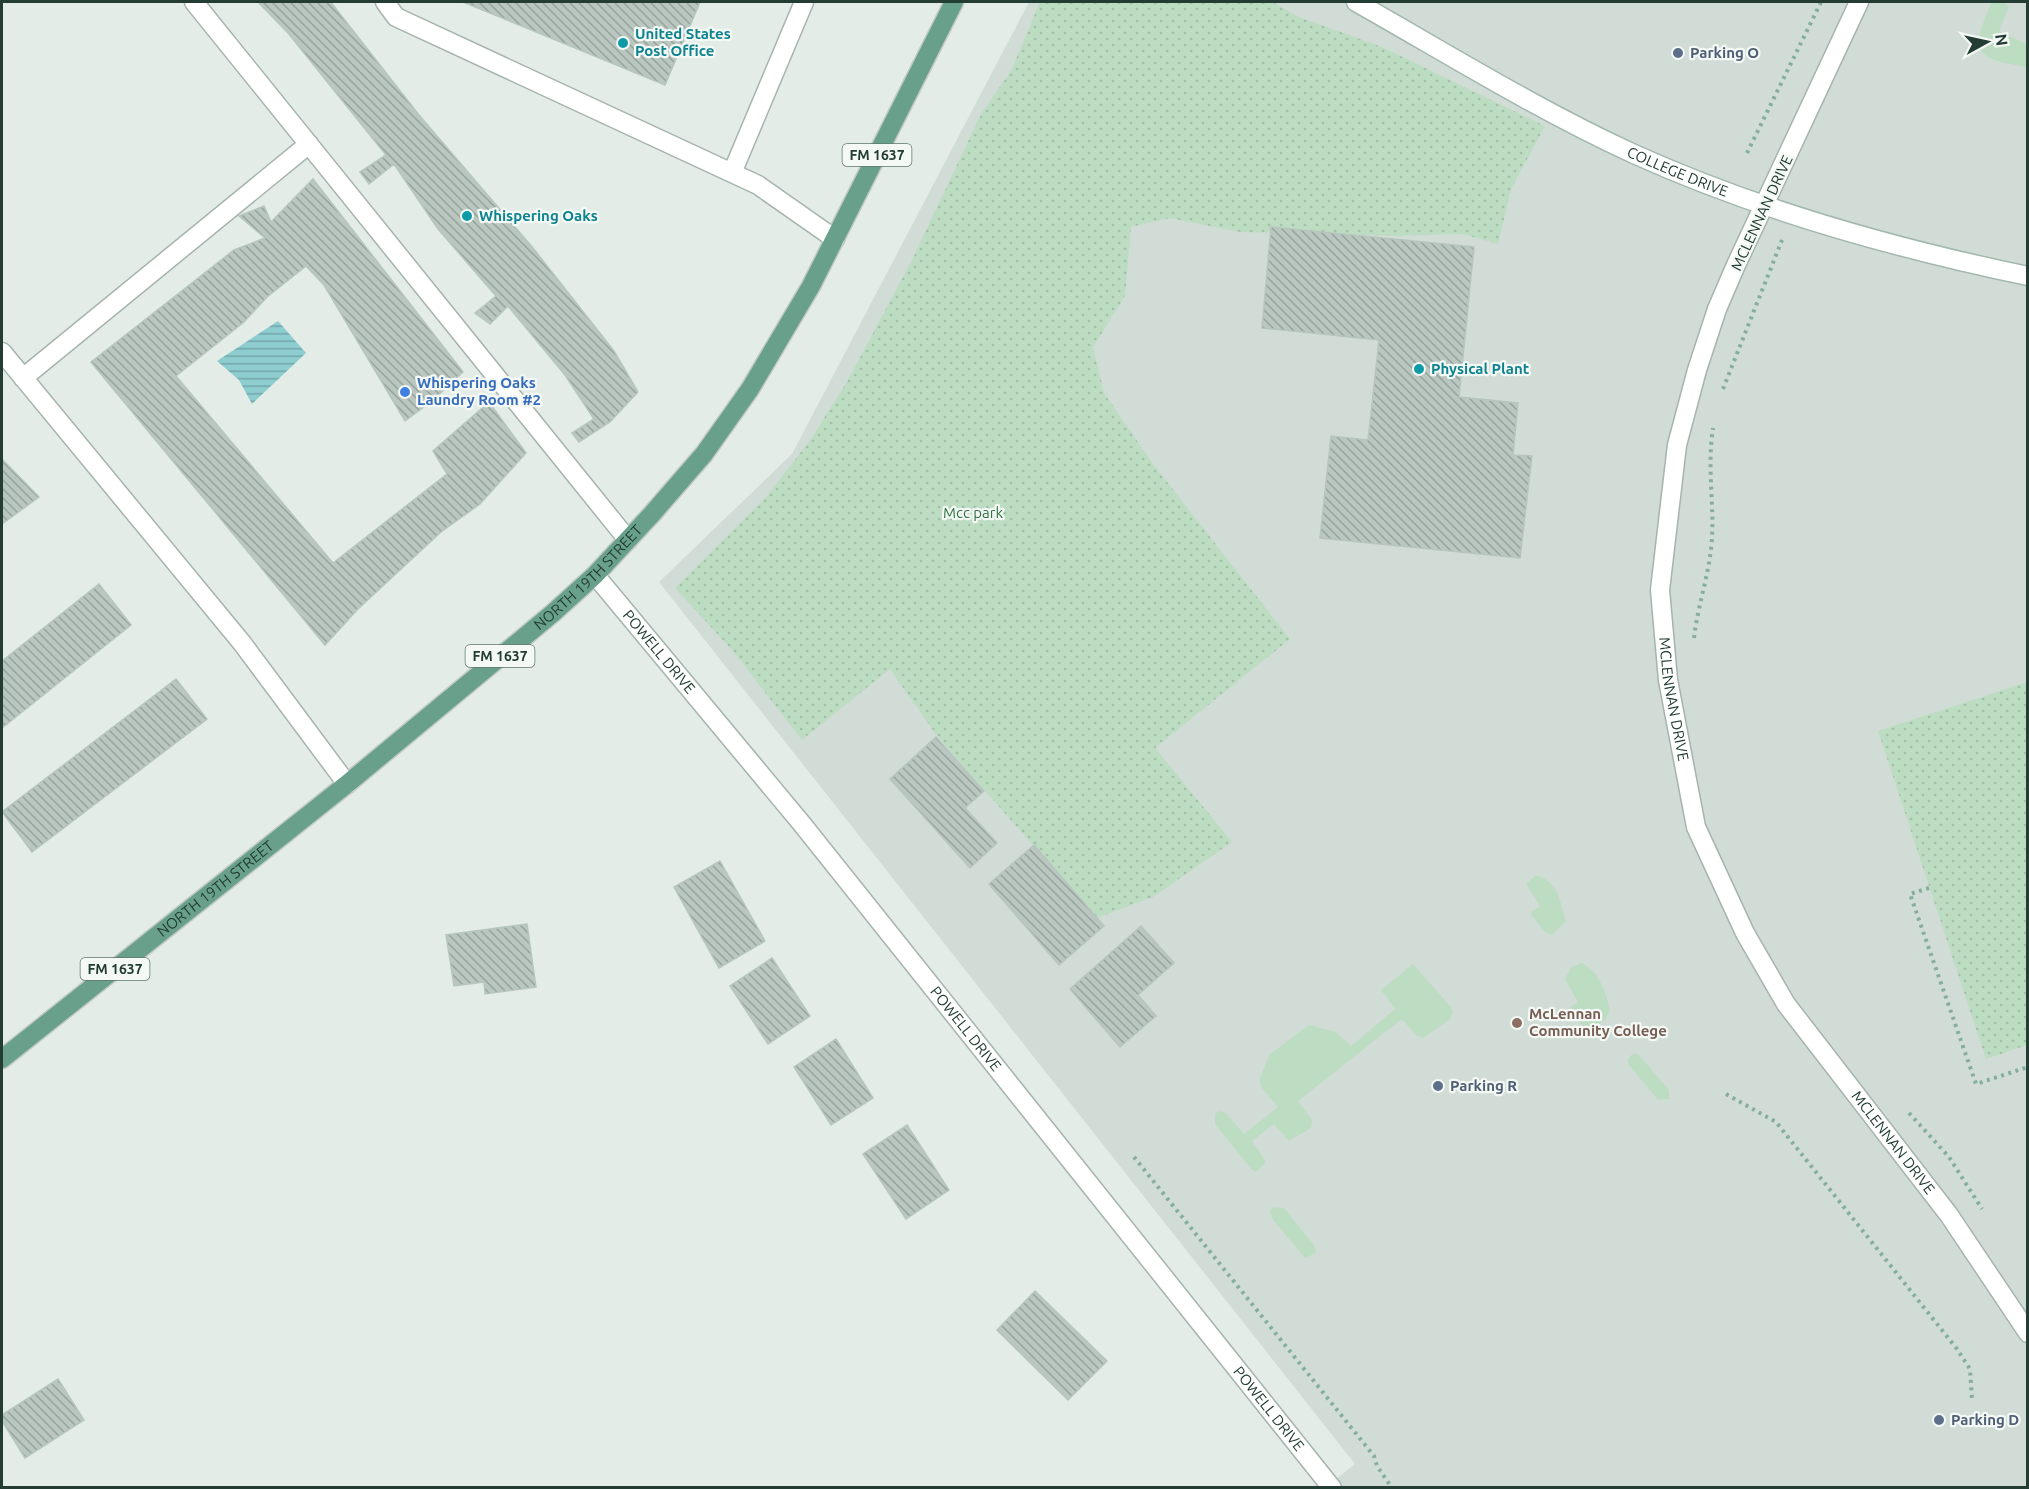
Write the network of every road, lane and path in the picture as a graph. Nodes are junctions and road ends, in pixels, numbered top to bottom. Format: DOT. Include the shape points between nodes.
graph roads {
  1 [pos="194,2"];
  2 [pos="385,2"];
  3 [pos="804,2"];
  4 [pos="954,2"];
  5 [pos="1356,2"];
  6 [pos="1821,2"];
  7 [pos="1859,2"];
  8 [pos="309,144"];
  9 [pos="1747,153"];
  10 [pos="732,173"];
  11 [pos="1766,206"];
  12 [pos="835,239"];
  13 [pos="1782,241"];
  14 [pos="2028,276"];
  15 [pos="2,352"];
  16 [pos="23,378"];
  17 [pos="1722,394"];
  18 [pos="1713,427"];
  19 [pos="628,540"];
  20 [pos="595,575"];
  21 [pos="1694,646"];
  22 [pos="347,783"];
  23 [pos="1929,888"];
  24 [pos="2,1059"];
  25 [pos="2028,1067"];
  26 [pos="1726,1094"];
  27 [pos="1905,1109"];
  28 [pos="1134,1157"];
  29 [pos="1983,1211"];
  30 [pos="2028,1333"];
  31 [pos="1972,1400"];
  32 [pos="1325,1485"];
  33 [pos="1392,1488"];
  1 -- 8 [label="street"];
  2 -- 10 [label="street" via="396,17"];
  3 -- 10 [label="street"];
  4 -- 12 [label="main road, NORTH 19TH STREET / FM 1637"];
  5 -- 11 [label="street, COLLEGE DRIVE" via="1542,108 1634,154"];
  6 -- 9 [label="path"];
  7 -- 11 [label="street, MCLENNAN DRIVE"];
  8 -- 16 [label="street"];
  8 -- 19 [label="street"];
  10 -- 12 [label="street" via="758,185"];
  11 -- 14 [label="street, COLLEGE DRIVE" via="1934,256"];
  11 -- 30 [label="street, MCLENNAN DRIVE" via="1717,309 1694,381 1677,445 1659,590 1668,680 1696,827 1745,933 1786,1004 1937,1198"];
  12 -- 19 [label="main road, NORTH 19TH STREET / FM 1637" via="750,389 704,454"];
  13 -- 17 [label="path"];
  15 -- 16 [label="street"];
  16 -- 22 [label="street" via="242,643"];
  18 -- 21 [label="path" via="1709,455 1712,540 1697,607"];
  19 -- 20 [label="main road, NORTH 19TH STREET / FM 1637"];
  20 -- 22 [label="main road, NORTH 19TH STREET / FM 1637"];
  20 -- 32 [label="street, POWELL DRIVE" via="802,824"];
  22 -- 24 [label="main road, NORTH 19TH STREET / FM 1637"];
  23 -- 25 [label="path" via="1910,894 1976,1084"];
  26 -- 31 [label="path" via="1776,1122 1957,1349 1970,1369"];
  27 -- 29 [label="path" via="1949,1157"];
  28 -- 33 [label="path" via="1374,1456"];
}
